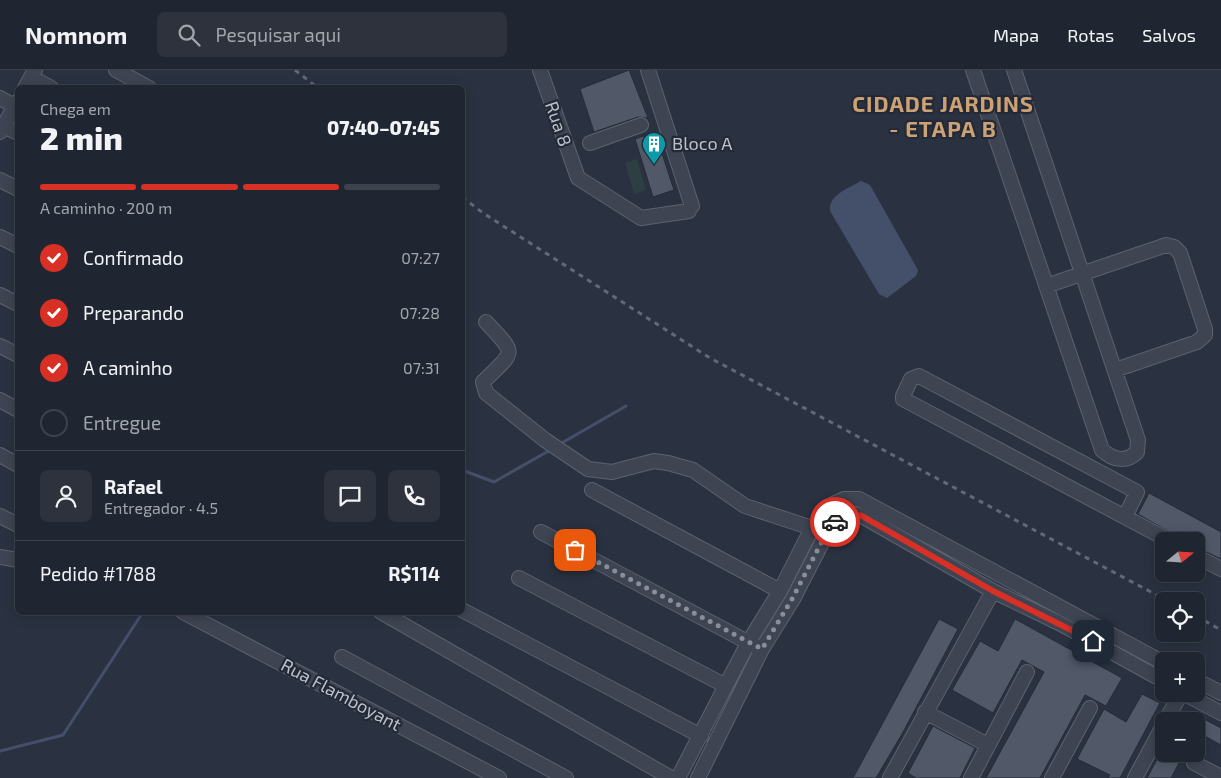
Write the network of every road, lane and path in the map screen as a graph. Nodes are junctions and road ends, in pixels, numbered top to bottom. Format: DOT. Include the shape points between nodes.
graph roads {
  1 [pos="116,70"];
  2 [pos="540,70"];
  3 [pos="648,70"];
  4 [pos="972,70"];
  5 [pos="1014,70"];
  6 [pos="29,76"];
  7 [pos="46,85"];
  8 [pos="144,85"];
  9 [pos="0,98"];
  10 [pos="15,103"];
  11 [pos="15,105"];
  12 [pos="641,125"];
  13 [pos="2,129"];
  14 [pos="15,132"];
  15 [pos="590,143"];
  16 [pos="0,180"];
  17 [pos="15,188"];
  18 [pos="0,237"];
  19 [pos="15,244"];
  20 [pos="1083,275"];
  21 [pos="1046,286"];
  22 [pos="0,295"];
  23 [pos="15,302"];
  24 [pos="486,322"];
  25 [pos="0,346"];
  26 [pos="15,354"];
  27 [pos="1116,370"];
  28 [pos="0,400"];
  29 [pos="15,408"];
  30 [pos="0,455"];
  31 [pos="15,462"];
  32 [pos="592,490"];
  33 [pos="833,504"];
  34 [pos="0,516"];
  35 [pos="841,516"];
  36 [pos="1125,516"];
  37 [pos="15,524"];
  38 [pos="812,528"];
  39 [pos="541,532"];
  40 [pos="1155,533"];
  41 [pos="0,557"];
  42 [pos="15,560"];
  43 [pos="1205,561"];
  44 [pos="1221,569"];
  45 [pos="519,578"];
  46 [pos="780,591"];
  47 [pos="993,591"];
  48 [pos="1043,598"];
  49 [pos="465,612"];
  50 [pos="1036,612"];
  51 [pos="189,615"];
  52 [pos="386,615"];
  53 [pos="748,642"];
  54 [pos="762,649"];
  55 [pos="342,657"];
  56 [pos="1155,657"];
  57 [pos="1028,672"];
  58 [pos="1155,676"];
  59 [pos="1205,685"];
  60 [pos="726,686"];
  61 [pos="1221,693"];
  62 [pos="1200,702"];
  63 [pos="1090,708"];
  64 [pos="925,712"];
  65 [pos="1221,713"];
  66 [pos="701,736"];
  67 [pos="1155,740"];
  68 [pos="988,745"];
  69 [pos="1194,763"];
  70 [pos="1221,777"];
  71 [pos="499,778"];
  72 [pos="566,778"];
  73 [pos="671,778"];
  74 [pos="678,778"];
  75 [pos="698,778"];
  76 [pos="890,778"];
  77 [pos="971,778"];
  78 [pos="1052,778"];
  79 [pos="1135,778"];
  1 -- 8 [label="street"];
  2 -- 3 [label="street, Rua 8" via="578,178 641,218 691,209"];
  4 -- 21 [label="street"];
  5 -- 20 [label="street"];
  6 -- 7 [label="street"];
  9 -- 10 [label="street"];
  11 -- 13 [label="street"];
  12 -- 15 [label="street"];
  13 -- 14 [label="street"];
  16 -- 17 [label="street"];
  18 -- 19 [label="street"];
  20 -- 21 [label="street"];
  20 -- 27 [label="street"];
  20 -- 27 [label="street" via="1166,245 1180,253 1205,335 1197,342"];
  21 -- 27 [label="street" via="1102,450 1120,460 1131,457 1138,448"];
  22 -- 23 [label="street"];
  24 -- 38 [label="street" via="510,350 509,357 484,382 486,393 588,469 612,472 654,461 668,462 693,470 745,506"];
  25 -- 26 [label="street"];
  28 -- 29 [label="street"];
  30 -- 31 [label="street"];
  32 -- 46 [label="street"];
  33 -- 35 [label="street"];
  33 -- 38 [label="street"];
  33 -- 48 [label="street" via="844,499 859,499"];
  34 -- 37 [label="street"];
  35 -- 47 [label="street" via="851,513 862,516"];
  35 -- 54 [label="street" via="829,528"];
  36 -- 36 [label="street" via="1137,492 919,376 911,379 903,399"];
  36 -- 40 [label="street"];
  38 -- 46 [label="street"];
  39 -- 53 [label="street"];
  41 -- 42 [label="street"];
  43 -- 44 [label="street"];
  45 -- 60 [label="street"];
  46 -- 53 [label="street"];
  47 -- 50 [label="street"];
  47 -- 64 [label="street"];
  48 -- 50 [label="street"];
  48 -- 56 [label="street"];
  49 -- 66 [label="street"];
  50 -- 58 [label="street"];
  51 -- 71 [label="street, Rua Flamboyant"];
  52 -- 73 [label="street"];
  53 -- 54 [label="street"];
  53 -- 60 [label="street"];
  54 -- 75 [label="street"];
  55 -- 72 [label="street"];
  57 -- 68 [label="street"];
  59 -- 61 [label="street"];
  60 -- 66 [label="street"];
  62 -- 65 [label="street"];
  63 -- 78 [label="street"];
  64 -- 68 [label="street"];
  64 -- 76 [label="street"];
  66 -- 74 [label="street"];
  67 -- 79 [label="street"];
  68 -- 77 [label="street"];
  69 -- 70 [label="street"];
}
